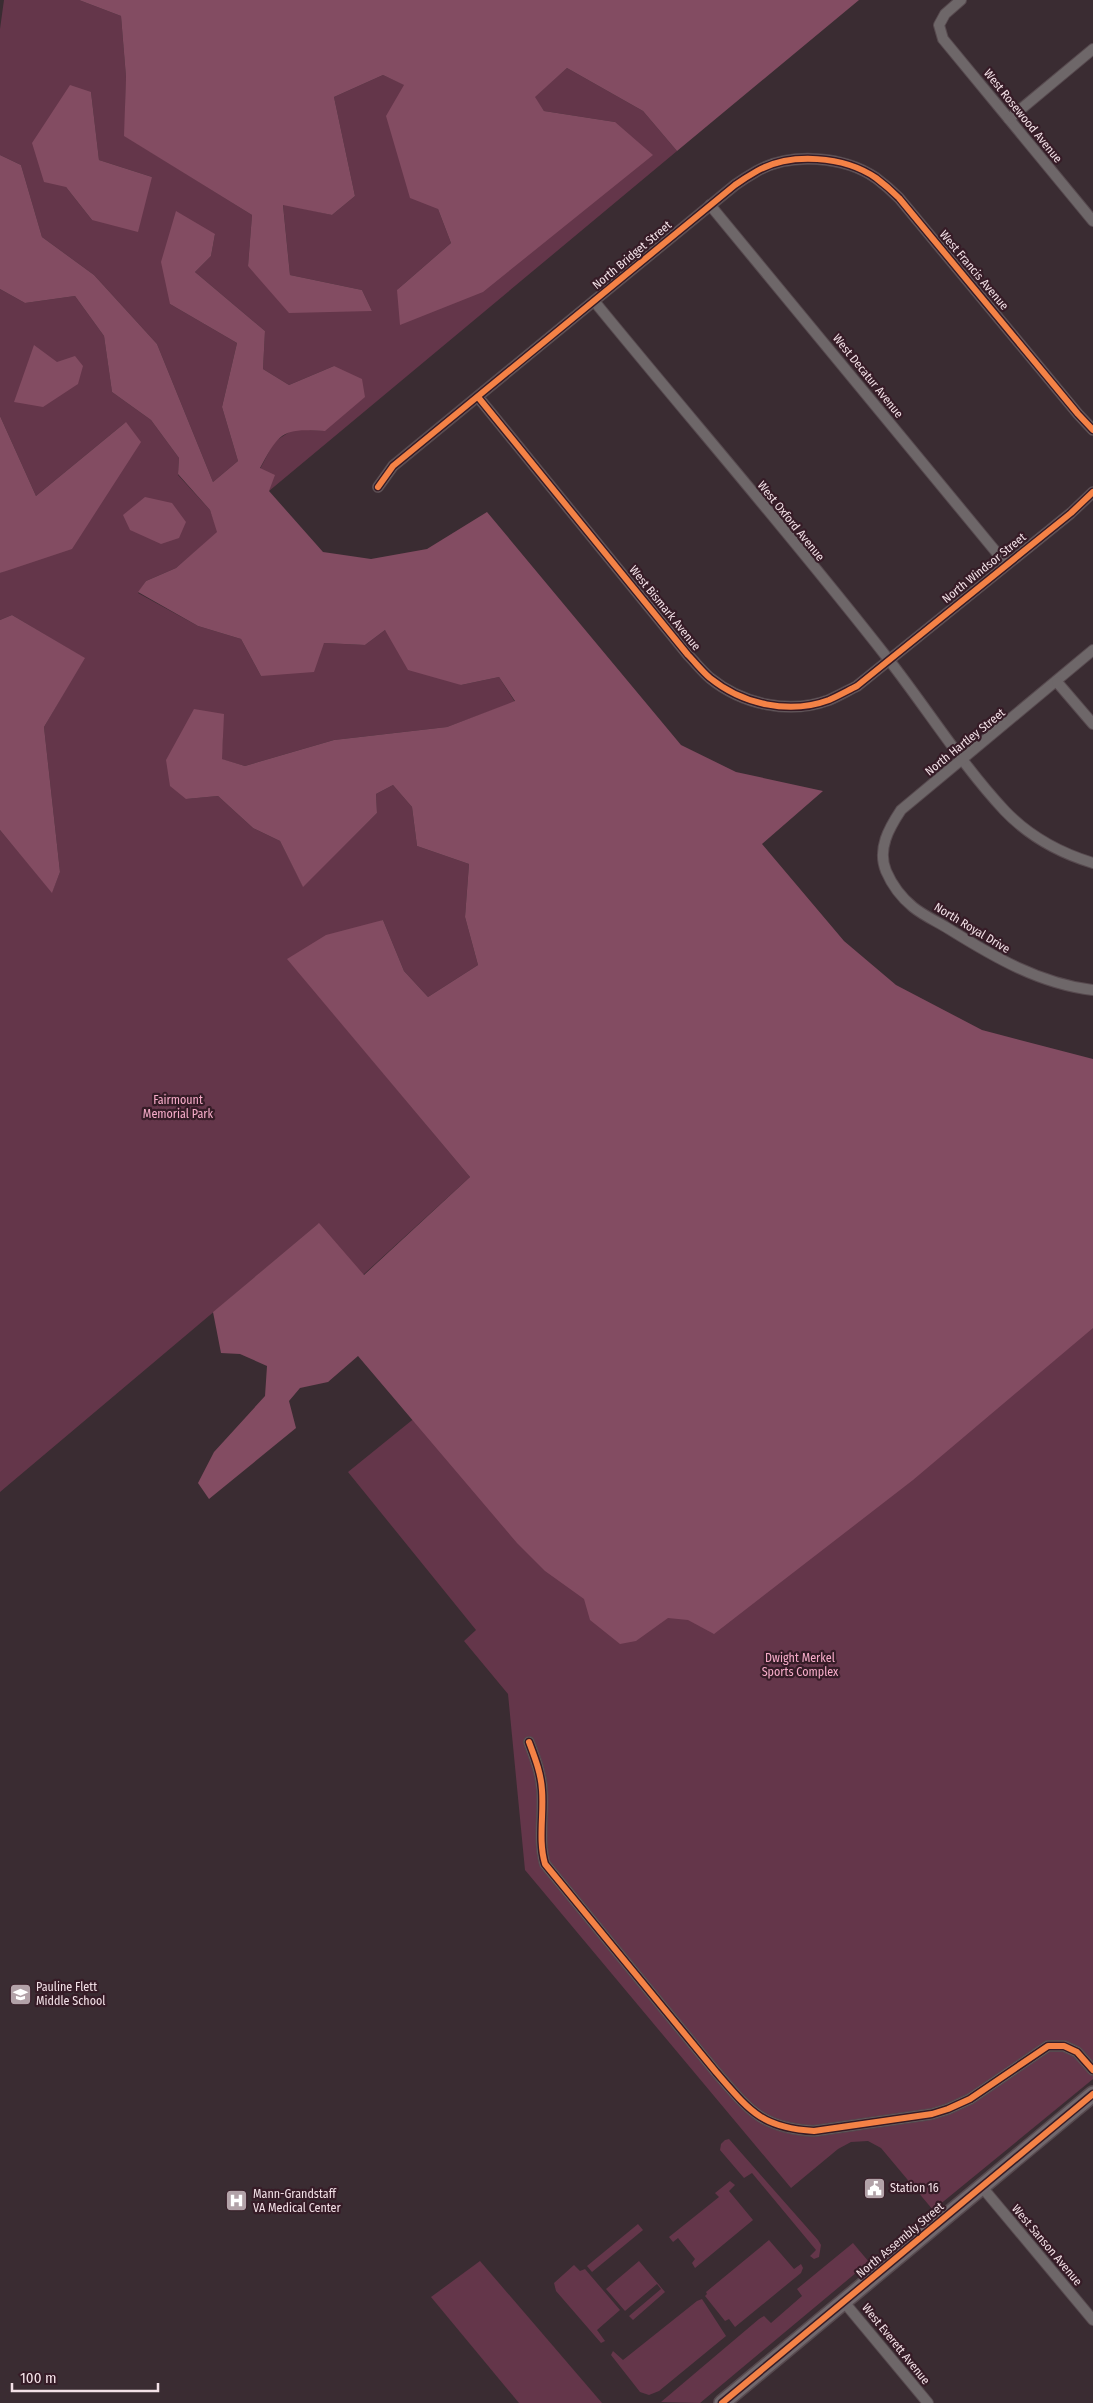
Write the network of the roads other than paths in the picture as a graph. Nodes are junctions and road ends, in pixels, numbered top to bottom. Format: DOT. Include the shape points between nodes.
graph roads {
  1 [pos="961,0"];
  2 [pos="1093,49"];
  3 [pos="1009,119"];
  4 [pos="814,159"];
  5 [pos="710,205"];
  6 [pos="1089,209"];
  7 [pos="1093,221"];
  8 [pos="594,301"];
  9 [pos="478,397"];
  10 [pos="1093,430"];
  11 [pos="378,487"];
  12 [pos="1093,492"];
  13 [pos="1006,564"];
  14 [pos="1093,650"];
  15 [pos="889,660"];
  16 [pos="1057,682"];
  17 [pos="1093,724"];
  18 [pos="963,760"];
  19 [pos="1093,863"];
  20 [pos="885,869"];
  21 [pos="1093,990"];
  22 [pos="529,1742"];
  23 [pos="1093,2070"];
  24 [pos="1093,2094"];
  25 [pos="982,2187"];
  26 [pos="844,2302"];
  27 [pos="1093,2320"];
  28 [pos="722,2403"];
  29 [pos="928,2403"];
  1 -- 3 [label="street, West Rosewood Avenue" via="945,14 939,25 944,39"];
  2 -- 3 [label="street"];
  3 -- 6 [label="street, West Rosewood Avenue"];
  4 -- 5 [label="street, North Bridget Street" via="785,161 759,170"];
  4 -- 10 [label="street, West Francis Avenue" via="844,164 874,177 899,198"];
  5 -- 8 [label="street, North Bridget Street"];
  5 -- 13 [label="street, West Decatur Avenue"];
  6 -- 7 [label="street, West Rosewood Avenue"];
  8 -- 9 [label="street, North Bridget Street"];
  8 -- 15 [label="street, West Oxford Avenue"];
  9 -- 11 [label="street, North Bridget Street" via="393,466"];
  9 -- 15 [label="street, West Bismark Avenue" via="709,678 735,694 764,705 793,707 828,701 857,686"];
  12 -- 13 [label="street, North Windsor Street"];
  13 -- 15 [label="street, North Windsor Street"];
  14 -- 16 [label="street, North Hartley Street"];
  15 -- 18 [label="street, West Oxford Avenue"];
  16 -- 17 [label="street"];
  16 -- 18 [label="street, North Hartley Street"];
  18 -- 19 [label="street, West Oxford Avenue" via="1006,812 1036,837 1069,856"];
  18 -- 20 [label="street, North Hartley Street" via="901,810 883,844"];
  20 -- 21 [label="street, North Royal Drive" via="898,893 914,908 1000,961 1043,978"];
  22 -- 23 [label="street" via="540,1774 541,1844 545,1864 736,2096 766,2122 814,2131 932,2114 970,2099 1048,2046 1064,2046 1077,2052"];
  24 -- 25 [label="main road, North Assembly Street"];
  25 -- 26 [label="main road, North Assembly Street"];
  25 -- 27 [label="street, West Sanson Avenue"];
  26 -- 28 [label="main road, North Assembly Street"];
  26 -- 29 [label="street, West Everett Avenue"];
}
